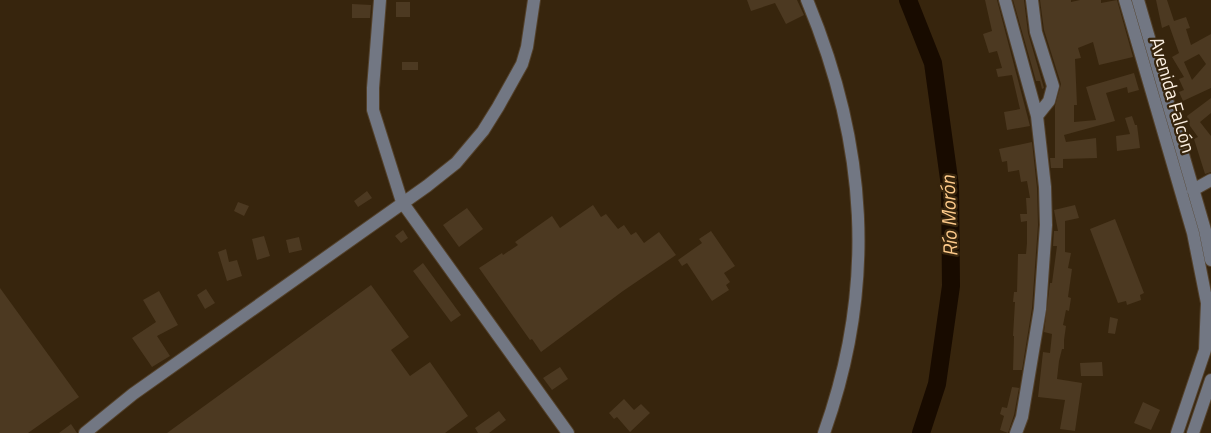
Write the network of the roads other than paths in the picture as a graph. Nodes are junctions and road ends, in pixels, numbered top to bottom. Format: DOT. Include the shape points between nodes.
graph roads {
  1 [pos="380,0"];
  2 [pos="534,0"];
  3 [pos="807,0"];
  4 [pos="1005,0"];
  5 [pos="1032,0"];
  6 [pos="1125,0"];
  7 [pos="1138,0"];
  8 [pos="1037,116"];
  9 [pos="1211,180"];
  10 [pos="1193,190"];
  11 [pos="402,202"];
  12 [pos="1211,260"];
  13 [pos="1211,380"];
  14 [pos="85,433"];
  15 [pos="568,433"];
  16 [pos="824,433"];
  17 [pos="1016,433"];
  18 [pos="1177,433"];
  19 [pos="1193,433"];
  1 -- 11 [label="street" via="373,110"];
  2 -- 11 [label="street" via="522,64 493,115 456,163"];
  3 -- 16 [label="street" via="842,104 859,211 859,259 853,325 840,386"];
  4 -- 8 [label="street"];
  5 -- 8 [label="street" via="1036,32 1053,86 1049,101"];
  6 -- 18 [label="street, Avenida Falcón" via="1193,233 1207,303 1205,350"];
  7 -- 10 [label="street, Avenida Falcón"];
  8 -- 17 [label="street" via="1045,187 1040,309 1022,417"];
  9 -- 10 [label="street"];
  10 -- 12 [label="street, Avenida Falcón"];
  11 -- 14 [label="street" via="133,394"];
  11 -- 15 [label="street"];
  13 -- 19 [label="street"];
}
